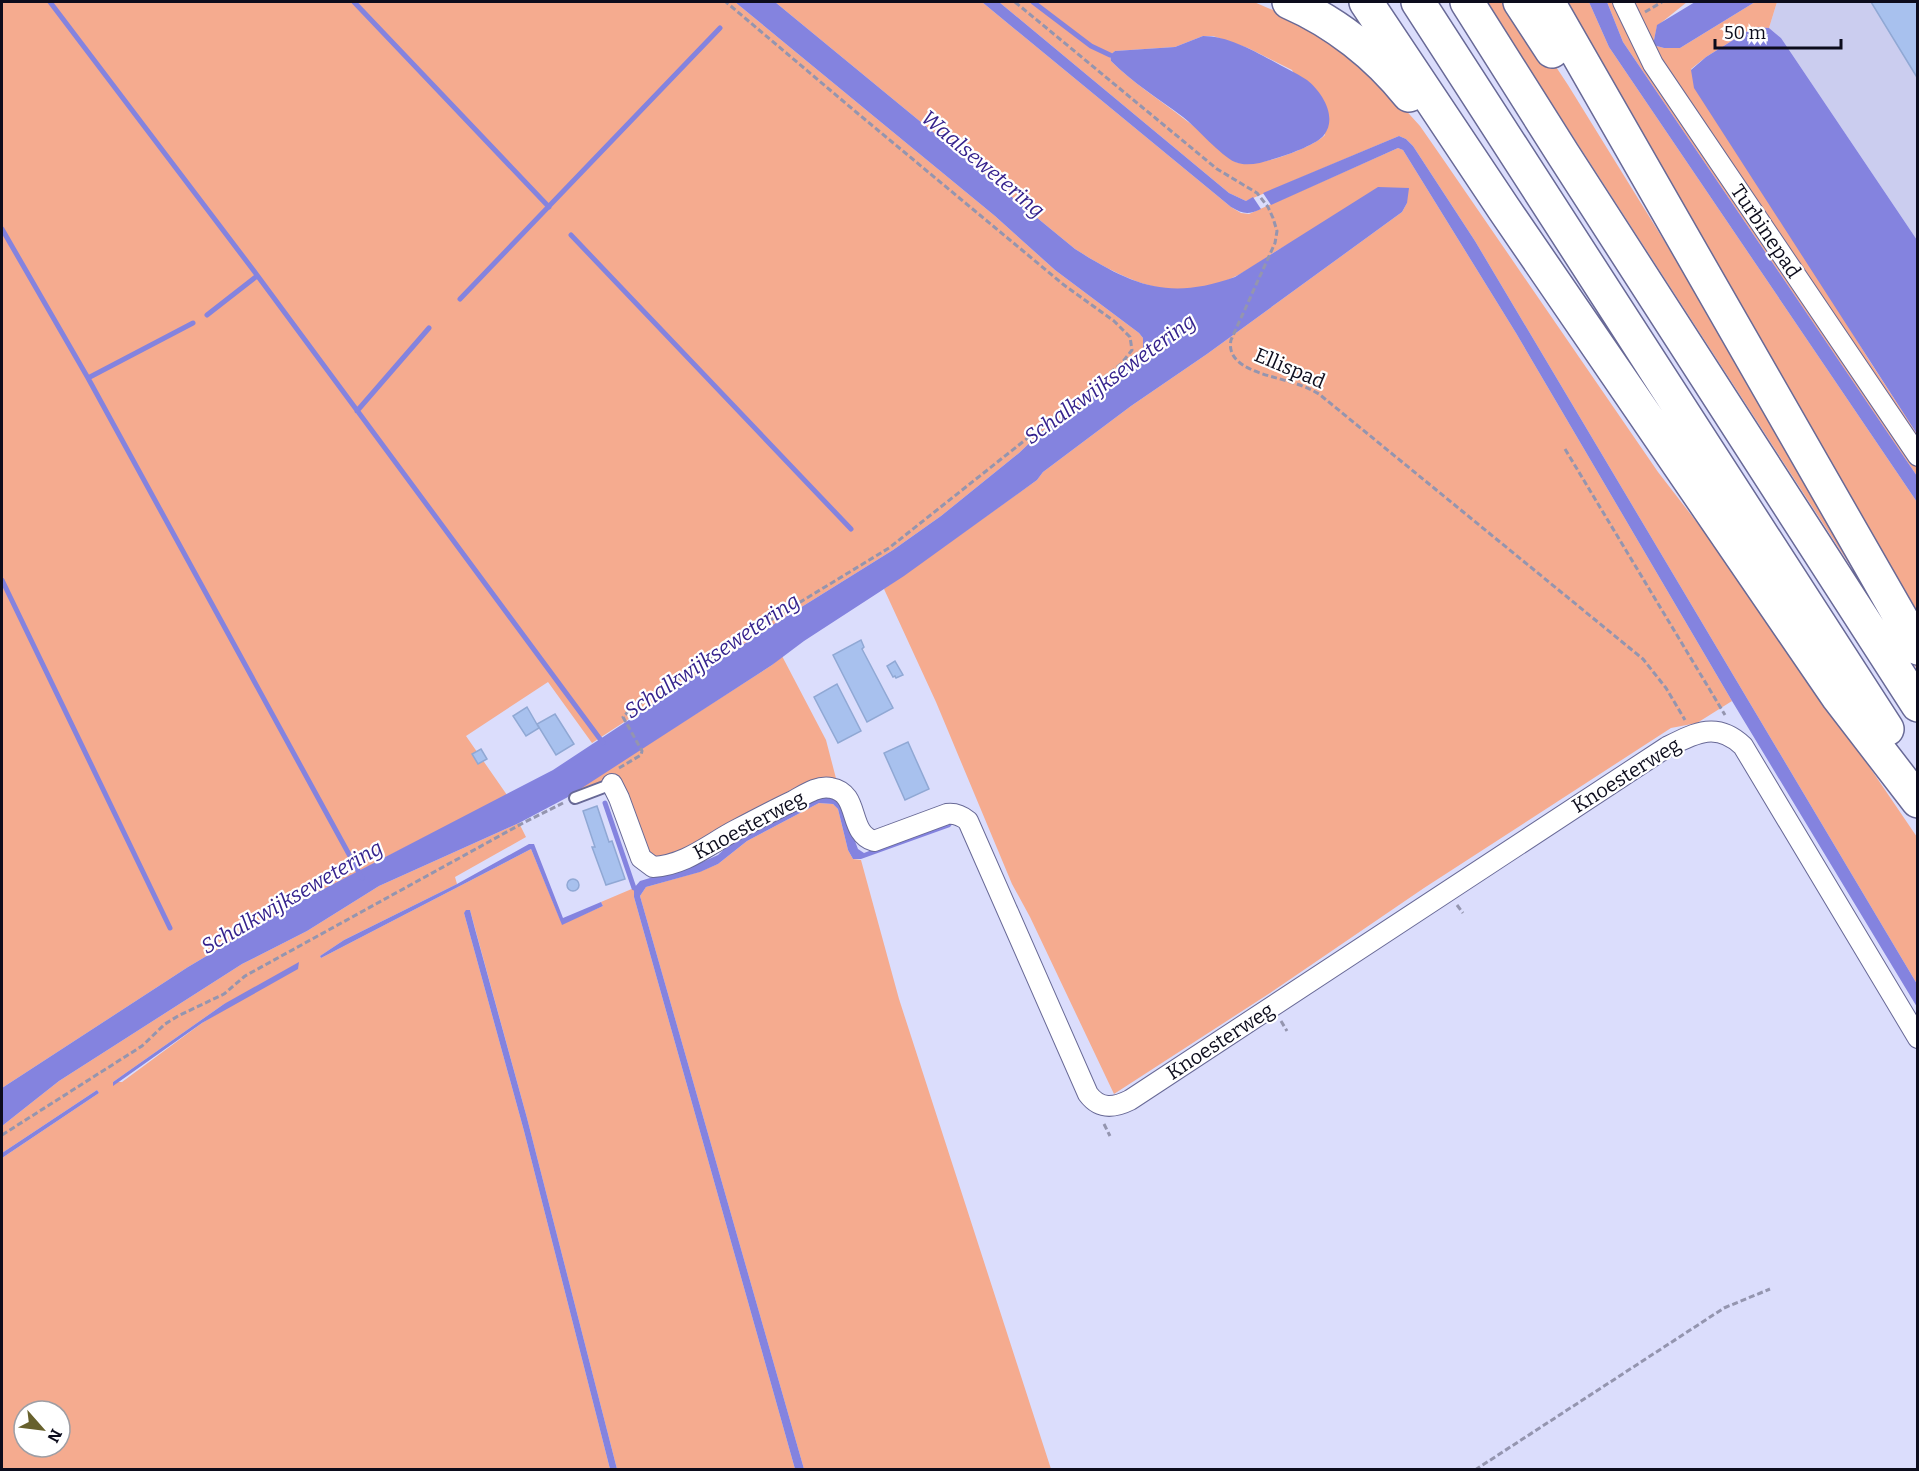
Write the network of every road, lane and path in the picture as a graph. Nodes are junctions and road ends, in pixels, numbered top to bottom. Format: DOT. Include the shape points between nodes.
graph roads {
  1 [pos="726,2"];
  2 [pos="1015,2"];
  3 [pos="1288,2"];
  4 [pos="1366,2"];
  5 [pos="1418,2"];
  6 [pos="1467,2"];
  7 [pos="1520,2"];
  8 [pos="1548,2"];
  9 [pos="1623,2"];
  10 [pos="1504,209"];
  11 [pos="1702,272"];
  12 [pos="1565,449"];
  13 [pos="1917,456"];
  14 [pos="1917,648"];
  15 [pos="1917,705"];
  16 [pos="1725,715"];
  17 [pos="1693,735"];
  18 [pos="1917,777"];
  19 [pos="612,784"];
  20 [pos="575,798"];
  21 [pos="1917,801"];
  22 [pos="1917,1038"];
  23 [pos="2,1135"];
  24 [pos="1770,1289"];
  25 [pos="1475,1470"];
  1 -- 19 [label="path" via="1064,285 1114,321 1130,337 1132,350 889,548 630,710 624,721 642,751 612,773"];
  2 -- 17 [label="path, Ellispad" via="1217,170 1257,193 1268,207 1277,231 1274,247 1231,340 1231,352 1240,363 1319,393 1643,659 1666,688"];
  3 -- 10 [label="highway" via="1352,39 1392,74"];
  4 -- 10 [label="highway"];
  5 -- 18 [label="highway"];
  6 -- 15 [label="highway"];
  7 -- 11 [label="highway" via="1623,163"];
  8 -- 11 [label="highway"];
  9 -- 13 [label="street, Turbinepad" via="1653,64"];
  10 -- 21 [label="highway" via="1831,688"];
  11 -- 14 [label="highway"];
  12 -- 16 [label="path"];
  17 -- 19 [label="street, Knoesterweg" via="1667,747 1130,1100 1110,1107 1098,1105 1088,1094 969,821 947,814 874,841 859,831 845,794 826,787 686,859 653,867 641,858"];
  17 -- 22 [label="street, Knoesterweg" via="1720,732 1743,746"];
  19 -- 20 [label="lane"];
  20 -- 23 [label="path" via="245,976 224,994 165,1024 142,1046"];
  24 -- 25 [label="path" via="1724,1308"];
}
